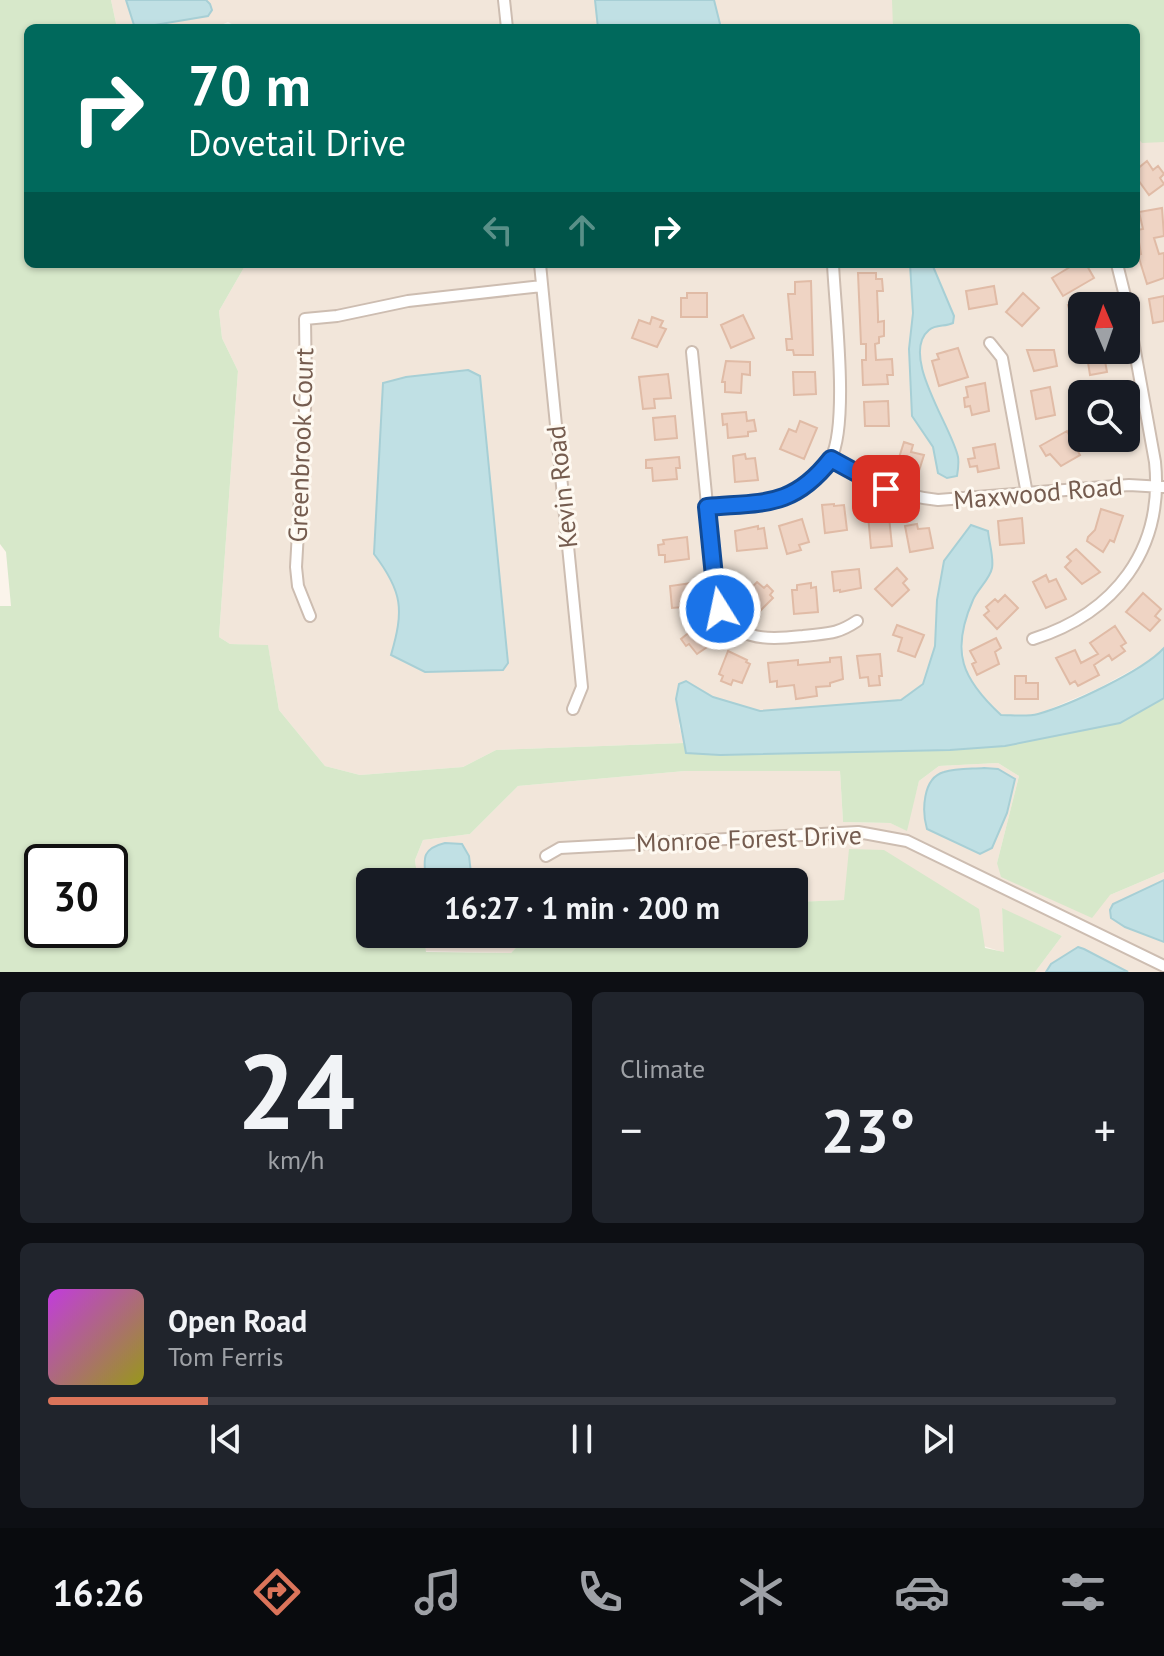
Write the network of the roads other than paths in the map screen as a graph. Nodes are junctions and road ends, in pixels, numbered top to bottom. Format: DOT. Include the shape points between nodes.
graph roads {
  1 [pos="504,0"];
  2 [pos="507,24"];
  3 [pos="540,268"];
  4 [pos="833,268"];
  5 [pos="1118,268"];
  6 [pos="542,286"];
  7 [pos="990,343"];
  8 [pos="692,352"];
  9 [pos="831,459"];
  10 [pos="1162,484"];
  11 [pos="1027,494"];
  12 [pos="707,507"];
  13 [pos="310,616"];
  14 [pos="857,621"];
  15 [pos="1033,639"];
  16 [pos="573,709"];
  17 [pos="546,856"];
  18 [pos="1164,966"];
  1 -- 2 [label="street"];
  3 -- 6 [label="street, Kevin Road"];
  4 -- 9 [label="street" via="841,422"];
  5 -- 10 [label="street"];
  6 -- 13 [label="street, Greenbrook Court" via="305,319 296,567"];
  6 -- 16 [label="street, Kevin Road" via="582,687"];
  7 -- 11 [label="street" via="1002,358"];
  8 -- 12 [label="street"];
  9 -- 11 [label="street, Maxwood Road" via="900,495 938,500"];
  9 -- 12 [label="street" via="808,485 780,500"];
  10 -- 11 [label="street, Maxwood Road"];
  10 -- 15 [label="street" via="1147,541 1124,581 1083,618"];
  12 -- 14 [label="street" via="716,596 737,629 767,640 840,632"];
  17 -- 18 [label="street, Monroe Forest Drive" via="560,848 880,834 907,841"];
}
